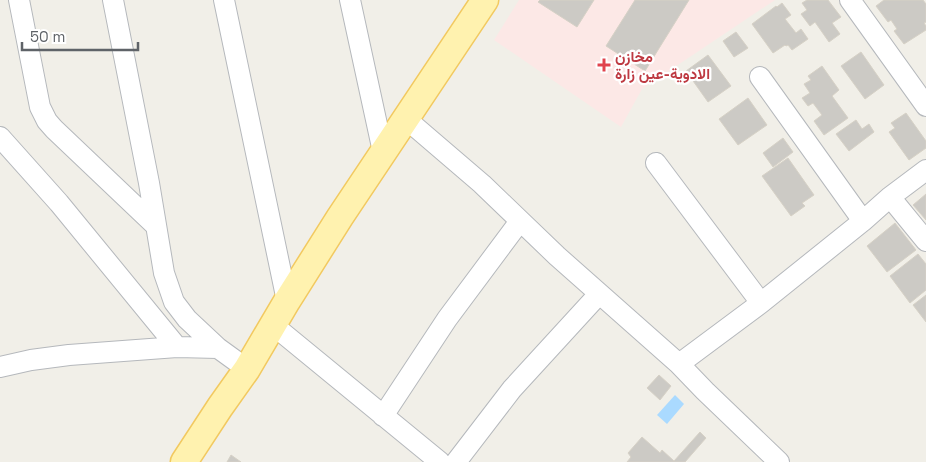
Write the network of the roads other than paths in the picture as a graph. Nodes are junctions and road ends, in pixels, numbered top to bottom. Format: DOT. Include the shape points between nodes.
graph roads {
  1 [pos="20,0"];
  2 [pos="113,0"];
  3 [pos="224,0"];
  4 [pos="350,0"];
  5 [pos="485,0"];
  6 [pos="850,0"];
  7 [pos="760,77"];
  8 [pos="926,106"];
  9 [pos="406,118"];
  10 [pos="0,137"];
  11 [pos="383,152"];
  12 [pos="656,163"];
  13 [pos="926,170"];
  14 [pos="890,197"];
  15 [pos="520,221"];
  16 [pos="863,221"];
  17 [pos="155,224"];
  18 [pos="926,241"];
  19 [pos="599,294"];
  20 [pos="287,301"];
  21 [pos="761,304"];
  22 [pos="273,325"];
  23 [pos="177,347"];
  24 [pos="218,348"];
  25 [pos="679,364"];
  26 [pos="0,367"];
  27 [pos="247,369"];
  28 [pos="383,416"];
  29 [pos="773,460"];
  30 [pos="184,462"];
  31 [pos="440,462"];
  32 [pos="456,462"];
  1 -- 17 [label="street" via="40,106 46,121"];
  2 -- 17 [label="street"];
  3 -- 20 [label="street"];
  4 -- 11 [label="street"];
  5 -- 9 [label="main road"];
  6 -- 8 [label="street"];
  7 -- 16 [label="street"];
  9 -- 11 [label="main road"];
  9 -- 15 [label="street"];
  10 -- 23 [label="street" via="59,203"];
  11 -- 20 [label="main road"];
  12 -- 21 [label="street"];
  13 -- 14 [label="street"];
  14 -- 16 [label="street"];
  14 -- 18 [label="street"];
  15 -- 19 [label="street"];
  15 -- 28 [label="street" via="447,319"];
  16 -- 21 [label="street"];
  17 -- 24 [label="street" via="164,273 174,302"];
  19 -- 25 [label="street"];
  19 -- 32 [label="street" via="512,389"];
  20 -- 22 [label="main road"];
  21 -- 25 [label="street"];
  22 -- 27 [label="main road"];
  22 -- 28 [label="street"];
  23 -- 24 [label="street"];
  23 -- 26 [label="street" via="69,355"];
  24 -- 27 [label="street"];
  25 -- 29 [label="street"];
  27 -- 30 [label="main road"];
  28 -- 31 [label="street"];
}
